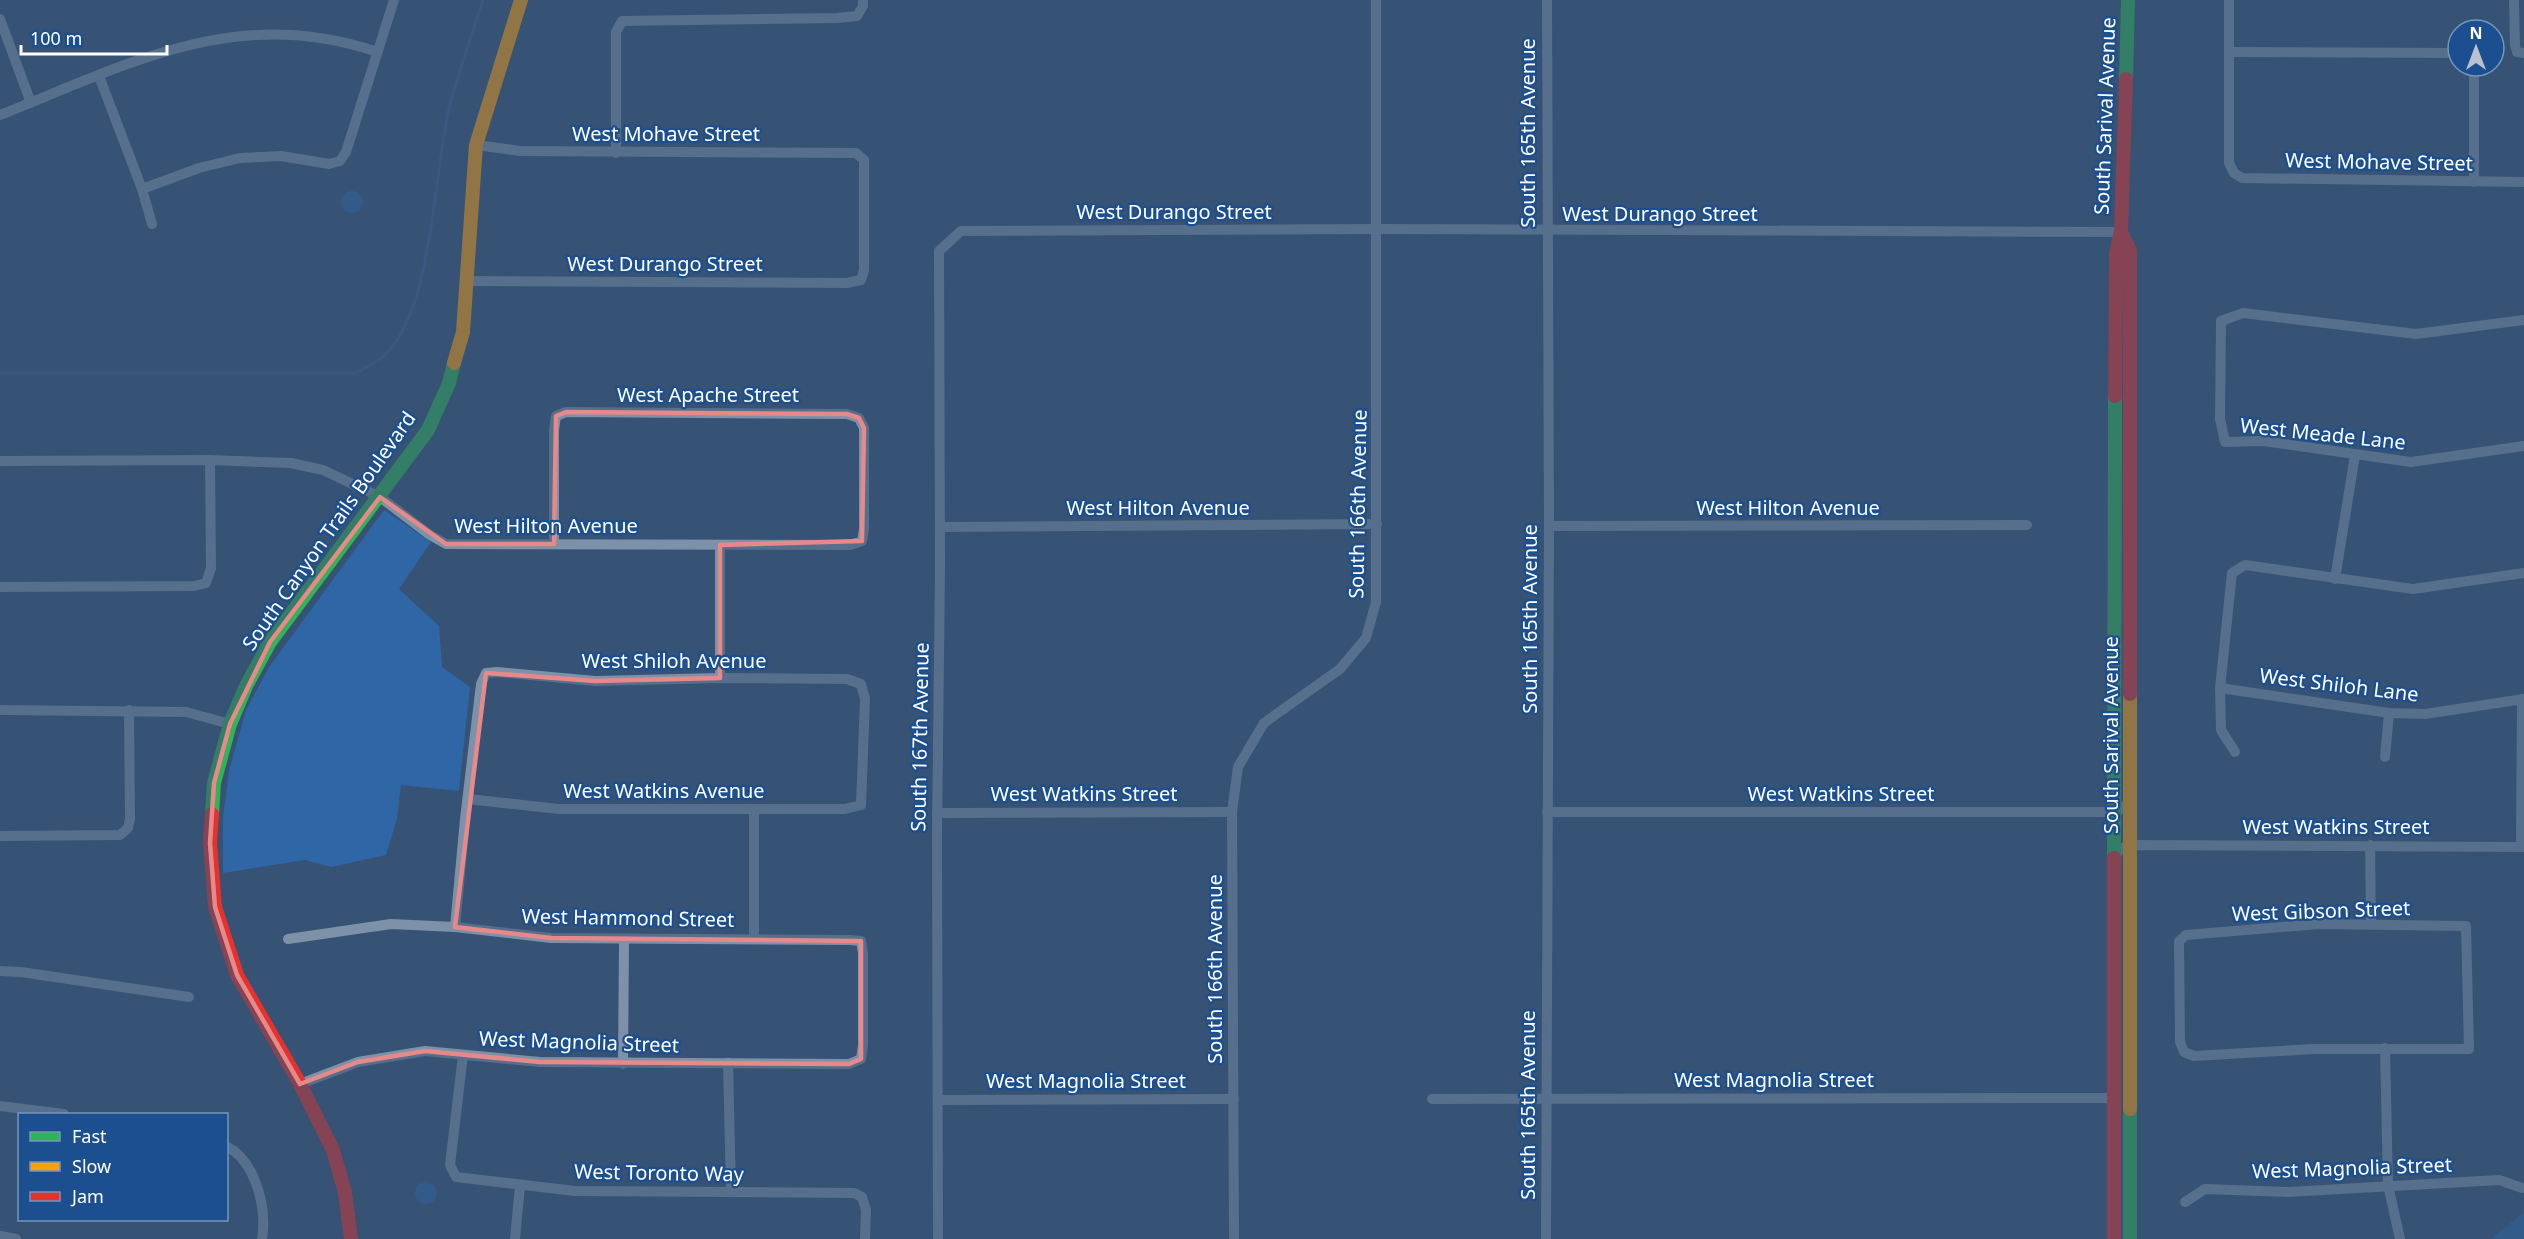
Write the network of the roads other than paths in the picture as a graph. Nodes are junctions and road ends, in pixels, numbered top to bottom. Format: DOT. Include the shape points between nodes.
graph roads {
  1 [pos="394,0"];
  2 [pos="521,0"];
  3 [pos="862,0"];
  4 [pos="1376,0"];
  5 [pos="1547,0"];
  6 [pos="2128,0"];
  7 [pos="2229,0"];
  8 [pos="2514,0"];
  9 [pos="0,19"];
  10 [pos="377,52"];
  11 [pos="2230,52"];
  12 [pos="2521,52"];
  13 [pos="2446,53"];
  14 [pos="99,76"];
  15 [pos="2475,78"];
  16 [pos="31,103"];
  17 [pos="0,115"];
  18 [pos="476,145"];
  19 [pos="616,153"];
  20 [pos="2475,182"];
  21 [pos="2524,182"];
  22 [pos="142,189"];
  23 [pos="152,224"];
  24 [pos="1377,229"];
  25 [pos="1546,231"];
  26 [pos="2121,232"];
  27 [pos="949,240"];
  28 [pos="861,280"];
  29 [pos="468,281"];
  30 [pos="2524,321"];
  31 [pos="2524,446"];
  32 [pos="2355,455"];
  33 [pos="210,460"];
  34 [pos="0,461"];
  35 [pos="380,497"];
  36 [pos="1377,524"];
  37 [pos="2027,525"];
  38 [pos="1549,526"];
  39 [pos="939,527"];
  40 [pos="862,541"];
  41 [pos="554,544"];
  42 [pos="720,545"];
  43 [pos="2524,573"];
  44 [pos="2335,579"];
  45 [pos="0,587"];
  46 [pos="720,678"];
  47 [pos="2220,688"];
  48 [pos="2523,699"];
  49 [pos="0,710"];
  50 [pos="129,710"];
  51 [pos="2389,712"];
  52 [pos="230,724"];
  53 [pos="2235,752"];
  54 [pos="2385,757"];
  55 [pos="468,799"];
  56 [pos="2131,801"];
  57 [pos="861,805"];
  58 [pos="754,809"];
  59 [pos="1232,812"];
  60 [pos="1547,812"];
  61 [pos="2116,812"];
  62 [pos="937,813"];
  63 [pos="0,836"];
  64 [pos="2370,845"];
  65 [pos="2131,846"];
  66 [pos="2523,847"];
  67 [pos="2116,855"];
  68 [pos="2371,924"];
  69 [pos="455,927"];
  70 [pos="288,939"];
  71 [pos="624,939"];
  72 [pos="754,939"];
  73 [pos="0,972"];
  74 [pos="189,997"];
  75 [pos="2385,1048"];
  76 [pos="463,1055"];
  77 [pos="861,1059"];
  78 [pos="728,1063"];
  79 [pos="623,1064"];
  80 [pos="300,1084"];
  81 [pos="2115,1098"];
  82 [pos="2130,1098"];
  83 [pos="1234,1099"];
  84 [pos="1432,1099"];
  85 [pos="1545,1099"];
  86 [pos="938,1100"];
  87 [pos="0,1106"];
  88 [pos="56,1113"];
  89 [pos="228,1147"];
  90 [pos="2388,1185"];
  91 [pos="520,1186"];
  92 [pos="2522,1188"];
  93 [pos="730,1192"];
  94 [pos="2185,1202"];
  95 [pos="0,1236"];
  96 [pos="16,1239"];
  97 [pos="262,1239"];
  98 [pos="351,1239"];
  99 [pos="515,1239"];
  100 [pos="865,1239"];
  101 [pos="938,1239"];
  102 [pos="1234,1239"];
  103 [pos="1546,1239"];
  104 [pos="2114,1239"];
  105 [pos="2130,1239"];
  106 [pos="2400,1239"];
  1 -- 10 [label="street"];
  2 -- 18 [label="main road, South Canyon Trails Boulevard"];
  3 -- 19 [label="street" via="856,16 622,21 616,32"];
  4 -- 24 [label="street, South 166th Avenue"];
  5 -- 25 [label="street, South 165th Avenue"];
  6 -- 26 [label="main road, South Sarival Avenue"];
  7 -- 11 [label="street"];
  8 -- 12 [label="street" via="2515,45"];
  9 -- 16 [label="street"];
  10 -- 14 [label="street" via="310,36 240,35 170,49"];
  10 -- 22 [label="street" via="340,162 328,164 281,156 240,158"];
  11 -- 13 [label="street"];
  11 -- 20 [label="street, West Mohave Street" via="2229,164 2242,178"];
  14 -- 16 [label="street"];
  14 -- 22 [label="street"];
  15 -- 20 [label="street"];
  16 -- 17 [label="street"];
  18 -- 19 [label="street, West Mohave Street" via="520,151"];
  18 -- 29 [label="main road, South Canyon Trails Boulevard"];
  19 -- 28 [label="street, West Mohave Street" via="856,153 864,160"];
  20 -- 21 [label="street, West Mohave Street"];
  22 -- 23 [label="street"];
  24 -- 25 [label="street, West Durango Street"];
  24 -- 27 [label="street, West Durango Street" via="961,231"];
  24 -- 36 [label="street, South 166th Avenue"];
  25 -- 26 [label="street, West Durango Street"];
  25 -- 38 [label="street, South 165th Avenue"];
  26 -- 56 [label="main road, South Sarival Avenue" via="2130,250"];
  26 -- 61 [label="main road, South Sarival Avenue" via="2116,253 2115,321"];
  27 -- 39 [label="street, South 167th Avenue" via="939,251"];
  28 -- 29 [label="street, West Durango Street"];
  29 -- 35 [label="main road, South Canyon Trails Boulevard" via="463,332 449,384 428,430"];
  30 -- 32 [label="street, West Meade Lane" via="2416,334 2243,313 2221,321 2220,419 2225,442 2263,441"];
  31 -- 32 [label="street, West Meade Lane" via="2411,462"];
  32 -- 44 [label="street"];
  33 -- 34 [label="street, West Hilton Avenue"];
  33 -- 35 [label="street, West Hilton Avenue" via="291,462 323,470"];
  33 -- 45 [label="street" via="210,568 206,583"];
  35 -- 41 [label="street, West Hilton Avenue" via="446,544"];
  35 -- 52 [label="main road, South Canyon Trails Boulevard" via="270,642"];
  36 -- 39 [label="street, West Hilton Avenue"];
  36 -- 59 [label="street, South 166th Avenue" via="1376,602 1366,638 1340,669 1264,723 1238,767"];
  37 -- 38 [label="street, West Hilton Avenue"];
  38 -- 60 [label="street, South 165th Avenue"];
  39 -- 62 [label="street, South 167th Avenue"];
  40 -- 41 [label="street, West Apache Street" via="864,428 859,418 847,414 566,412 555,416"];
  40 -- 42 [label="street, West Hilton Avenue" via="850,545"];
  41 -- 42 [label="street, West Hilton Avenue"];
  42 -- 46 [label="street"];
  43 -- 44 [label="street" via="2413,589"];
  44 -- 47 [label="street" via="2245,565 2232,573"];
  46 -- 55 [label="street, West Shiloh Avenue" via="595,681 486,673 481,684"];
  46 -- 57 [label="street, West Shiloh Avenue" via="848,679 861,684 865,699"];
  47 -- 51 [label="street, West Shiloh Lane"];
  47 -- 53 [label="street" via="2221,730"];
  48 -- 51 [label="street, West Shiloh Lane" via="2425,714"];
  48 -- 66 [label="street"];
  49 -- 50 [label="street"];
  50 -- 52 [label="street" via="186,712"];
  50 -- 63 [label="street" via="128,828 120,835"];
  51 -- 54 [label="street"];
  52 -- 80 [label="main road, South Canyon Trails Boulevard" via="214,783 210,843 215,907 237,975"];
  55 -- 58 [label="street, West Watkins Avenue" via="559,809"];
  55 -- 69 [label="street"];
  56 -- 61 [label="street"];
  56 -- 65 [label="main road, South Sarival Avenue"];
  57 -- 58 [label="street, West Watkins Avenue" via="845,809"];
  58 -- 72 [label="street"];
  59 -- 62 [label="street, West Watkins Street"];
  59 -- 83 [label="street, South 166th Avenue"];
  60 -- 61 [label="street, West Watkins Street"];
  60 -- 85 [label="street, South 165th Avenue"];
  61 -- 67 [label="main road, South Sarival Avenue"];
  62 -- 86 [label="street, South 167th Avenue"];
  64 -- 65 [label="street, West Watkins Street"];
  64 -- 66 [label="street, West Watkins Street"];
  64 -- 68 [label="street"];
  65 -- 67 [label="street" via="2120,849"];
  65 -- 82 [label="main road, South Sarival Avenue"];
  67 -- 81 [label="main road, South Sarival Avenue"];
  68 -- 75 [label="street, West Gibson Street" via="2466,926 2469,1049"];
  68 -- 75 [label="street, West Gibson Street" via="2319,924 2186,935 2179,942 2180,1042 2184,1052 2194,1056"];
  69 -- 70 [label="street, West Hammond Street" via="391,924"];
  69 -- 71 [label="street, West Hammond Street" via="551,938"];
  71 -- 72 [label="street, West Hammond Street"];
  71 -- 79 [label="street"];
  72 -- 77 [label="street, West Hammond Street" via="861,941"];
  73 -- 74 [label="street" via="32,973"];
  75 -- 90 [label="street"];
  76 -- 79 [label="street, West Magnolia Street"];
  76 -- 80 [label="street, West Magnolia Street" via="425,1051 358,1062"];
  76 -- 91 [label="street, West Toronto Way" via="450,1165 456,1177"];
  77 -- 78 [label="street, West Magnolia Street" via="849,1064"];
  78 -- 79 [label="street, West Magnolia Street"];
  78 -- 93 [label="street"];
  80 -- 98 [label="main road, South Canyon Trails Boulevard" via="333,1150 345,1193"];
  81 -- 82 [label="main road"];
  81 -- 85 [label="street, West Magnolia Street"];
  81 -- 104 [label="main road, South Sarival Avenue"];
  82 -- 105 [label="main road, South Sarival Avenue"];
  83 -- 86 [label="street, West Magnolia Street"];
  83 -- 102 [label="street, South 166th Avenue"];
  84 -- 85 [label="street, West Magnolia Street"];
  85 -- 103 [label="street, South 165th Avenue"];
  86 -- 101 [label="street, South 167th Avenue"];
  87 -- 88 [label="street"];
  89 -- 97 [label="street" via="237,1151 251,1173 265,1223"];
  90 -- 92 [label="street, West Magnolia Street" via="2499,1180"];
  90 -- 94 [label="street, West Magnolia Street" via="2288,1192 2205,1189"];
  90 -- 106 [label="street"];
  91 -- 93 [label="street, West Toronto Way" via="575,1191"];
  91 -- 99 [label="street"];
  93 -- 100 [label="street, West Toronto Way" via="854,1193 862,1197 866,1210"];
  95 -- 96 [label="street"];
}
